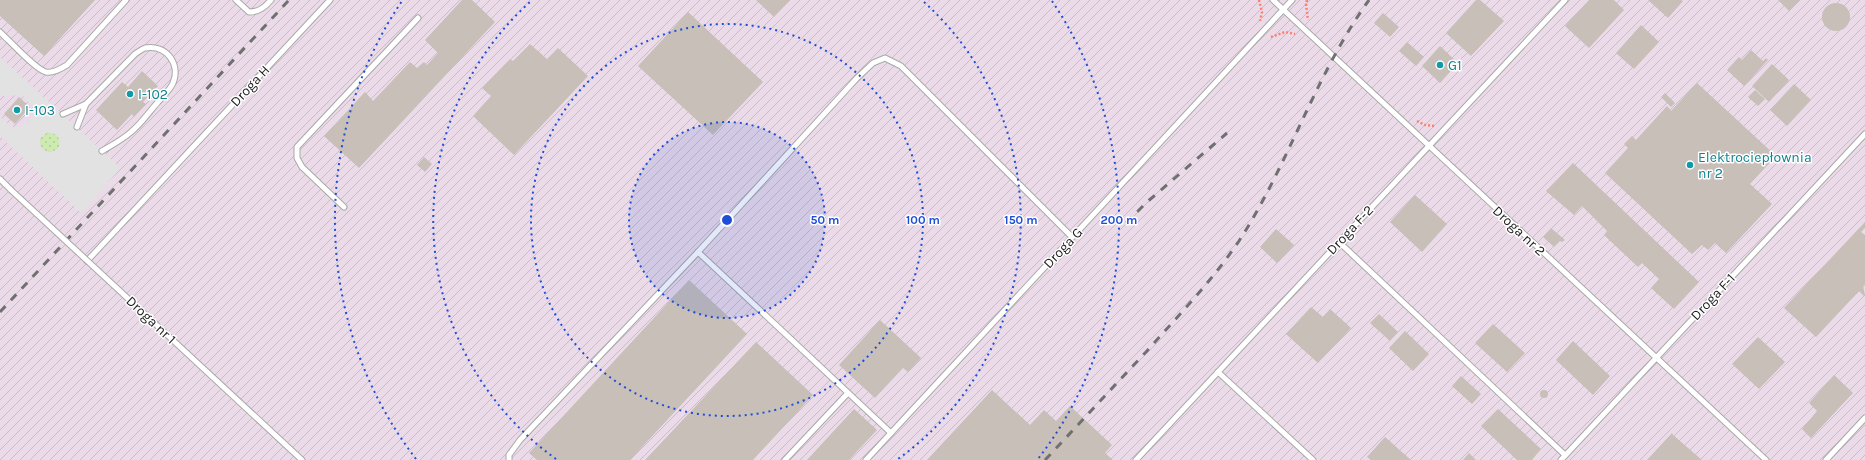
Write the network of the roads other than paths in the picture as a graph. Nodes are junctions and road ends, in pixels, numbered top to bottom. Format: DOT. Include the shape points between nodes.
graph roads {
  1 [pos="126,0"];
  2 [pos="236,0"];
  3 [pos="272,0"];
  4 [pos="330,0"];
  5 [pos="1273,0"];
  6 [pos="1292,0"];
  7 [pos="1565,0"];
  8 [pos="1283,9"];
  9 [pos="418,18"];
  10 [pos="0,32"];
  11 [pos="86,104"];
  12 [pos="62,114"];
  13 [pos="77,127"];
  14 [pos="1865,134"];
  15 [pos="1428,146"];
  16 [pos="102,151"];
  17 [pos="0,179"];
  18 [pos="344,207"];
  19 [pos="1072,237"];
  20 [pos="1339,242"];
  21 [pos="698,252"];
  22 [pos="87,261"];
  23 [pos="1656,358"];
  24 [pos="1218,372"];
  25 [pos="848,393"];
  26 [pos="1865,418"];
  27 [pos="891,433"];
  28 [pos="1565,455"];
  29 [pos="302,460"];
  30 [pos="509,460"];
  31 [pos="785,460"];
  32 [pos="866,460"];
  33 [pos="1136,460"];
  34 [pos="1312,460"];
  35 [pos="1561,460"];
  36 [pos="1766,460"];
  37 [pos="1826,460"];
  1 -- 10 [label="lane" via="67,65 58,71 46,72 38,67"];
  2 -- 3 [label="lane" via="249,12 256,12"];
  4 -- 22 [label="lane, Droga H"];
  5 -- 8 [label="lane, Droga nr 2"];
  6 -- 8 [label="lane, Droga G"];
  7 -- 15 [label="lane, Droga F-2"];
  8 -- 15 [label="lane, Droga nr 2"];
  8 -- 19 [label="lane, Droga G"];
  9 -- 18 [label="lane" via="297,147 297,158 302,167"];
  11 -- 12 [label="lane"];
  11 -- 13 [label="lane"];
  11 -- 16 [label="lane" via="134,54 144,48 164,51 175,65 174,79 166,93 132,131"];
  14 -- 23 [label="lane, Droga F-1"];
  15 -- 20 [label="lane, Droga F-2"];
  15 -- 23 [label="lane, Droga nr 2"];
  17 -- 22 [label="lane, Droga nr 1, bridge"];
  19 -- 21 [label="lane" via="901,66 885,58 874,63 857,78"];
  19 -- 27 [label="lane, Droga G"];
  20 -- 24 [label="lane, Droga F-2"];
  20 -- 28 [label="lane"];
  21 -- 25 [label="lane"];
  21 -- 30 [label="lane" via="520,440 509,455"];
  22 -- 29 [label="lane, Droga nr 1, bridge"];
  23 -- 28 [label="lane, Droga F-1"];
  23 -- 36 [label="lane, Droga nr 2"];
  24 -- 33 [label="lane, Droga F-2"];
  24 -- 34 [label="lane"];
  25 -- 27 [label="lane"];
  25 -- 31 [label="lane"];
  26 -- 37 [label="lane"];
  27 -- 32 [label="lane, Droga G"];
  28 -- 35 [label="lane, Droga F-1"];
}
